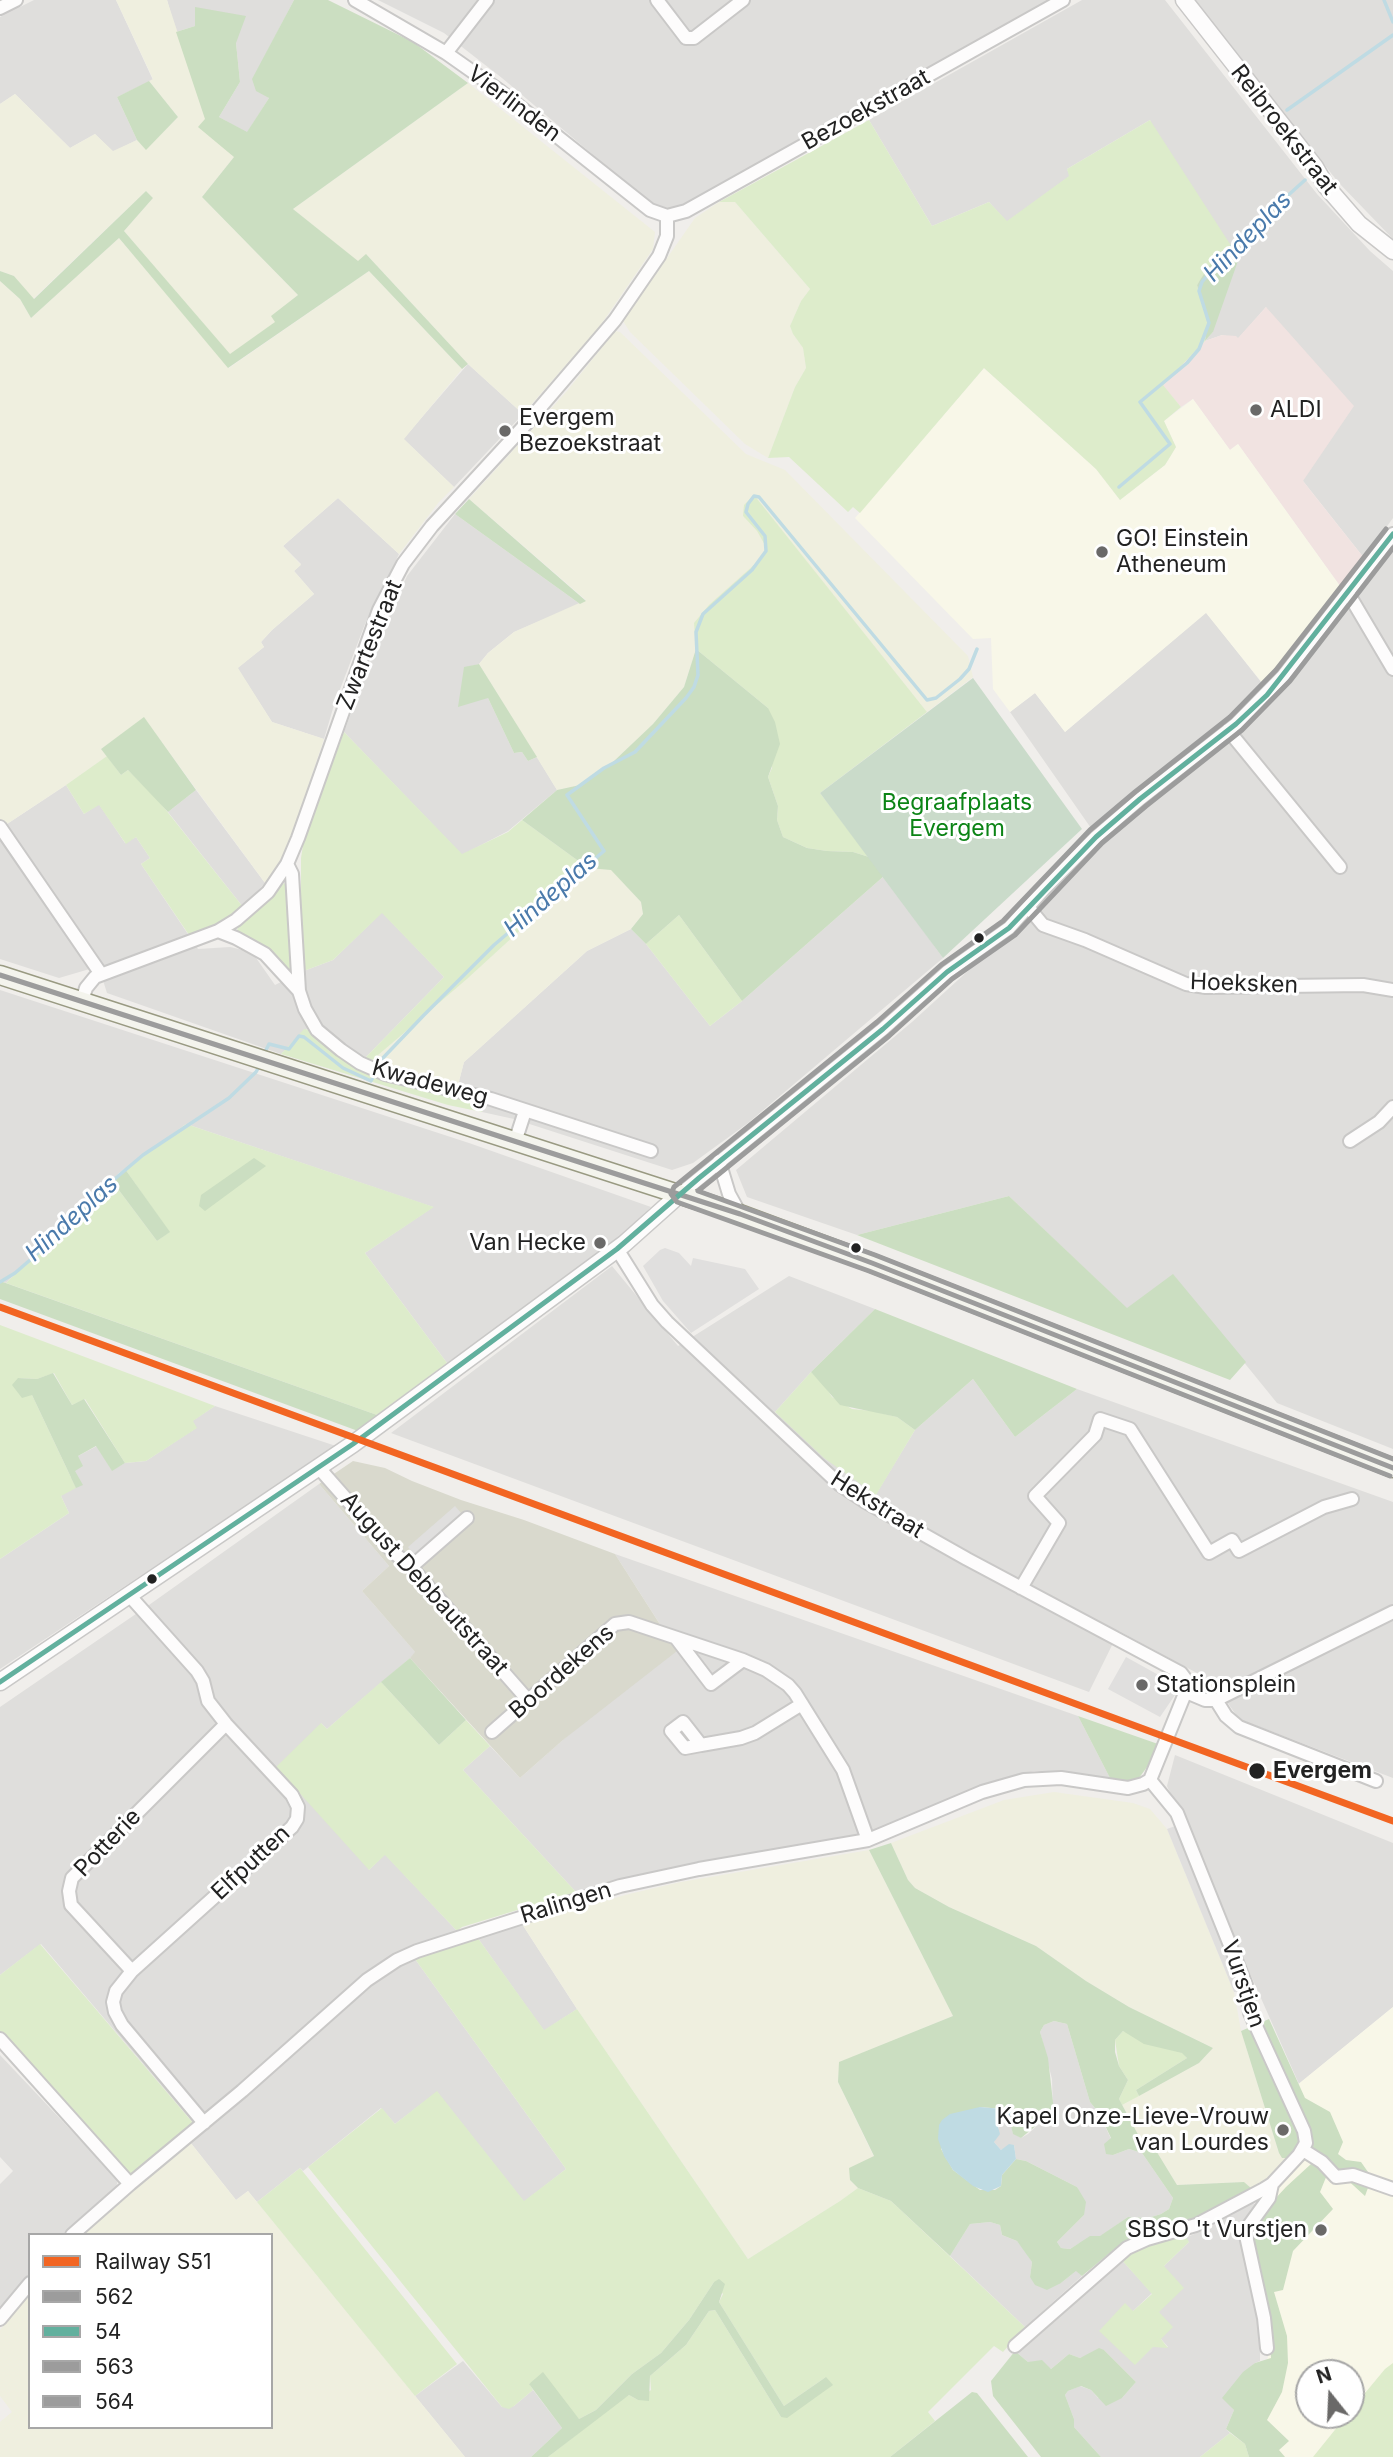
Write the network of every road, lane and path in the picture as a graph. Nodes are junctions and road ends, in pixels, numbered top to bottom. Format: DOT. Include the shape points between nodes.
graph roads {
  1 [pos="16,0"];
  2 [pos="355,0"];
  3 [pos="487,0"];
  4 [pos="657,0"];
  5 [pos="743,0"];
  6 [pos="1063,0"];
  7 [pos="1184,0"];
  8 [pos="0,8"];
  9 [pos="446,53"];
  10 [pos="667,216"];
  11 [pos="1393,251"];
  12 [pos="1393,534"];
  13 [pos="1348,593"];
  14 [pos="1393,669"];
  15 [pos="1228,730"];
  16 [pos="0,827"];
  17 [pos="287,864"];
  18 [pos="1340,867"];
  19 [pos="1029,908"];
  20 [pos="218,931"];
  21 [pos="101,974"];
  22 [pos="0,975"];
  23 [pos="1393,990"];
  24 [pos="299,991"];
  25 [pos="82,1001"];
  26 [pos="1393,1107"];
  27 [pos="525,1111"];
  28 [pos="515,1142"];
  29 [pos="1350,1142"];
  30 [pos="651,1151"];
  31 [pos="719,1161"];
  32 [pos="680,1194"];
  33 [pos="740,1214"];
  34 [pos="617,1249"];
  35 [pos="319,1468"];
  36 [pos="1393,1468"];
  37 [pos="1352,1499"];
  38 [pos="467,1518"];
  39 [pos="411,1567"];
  40 [pos="1021,1588"];
  41 [pos="129,1595"];
  42 [pos="1393,1612"];
  43 [pos="676,1638"];
  44 [pos="743,1660"];
  45 [pos="0,1682"];
  46 [pos="1186,1692"];
  47 [pos="528,1700"];
  48 [pos="1216,1700"];
  49 [pos="802,1704"];
  50 [pos="226,1724"];
  51 [pos="492,1732"];
  52 [pos="701,1745"];
  53 [pos="1150,1780"];
  54 [pos="1376,1781"];
  55 [pos="868,1840"];
  56 [pos="132,1971"];
  57 [pos="0,2039"];
  58 [pos="204,2123"];
  59 [pos="1303,2150"];
  60 [pos="130,2184"];
  61 [pos="1272,2184"];
  62 [pos="1393,2189"];
  63 [pos="74,2233"];
  64 [pos="28,2285"];
  65 [pos="0,2319"];
  66 [pos="1015,2346"];
  67 [pos="1266,2348"];
  1 -- 8 [label="street"];
  2 -- 9 [label="street, Vierlinden"];
  3 -- 9 [label="street"];
  4 -- 5 [label="street" via="685,38 694,38"];
  6 -- 10 [label="street, Bezoekstraat" via="686,211"];
  7 -- 11 [label="street, Reibroekstraat" via="1315,167 1325,186 1359,224"];
  9 -- 10 [label="street, Vierlinden" via="650,210"];
  10 -- 17 [label="street, Zwartestraat" via="667,236 659,256 615,320 403,564 379,610"];
  12 -- 13 [label="street"];
  13 -- 14 [label="street"];
  13 -- 15 [label="street" via="1267,695"];
  15 -- 18 [label="street"];
  15 -- 19 [label="street" via="1096,837"];
  16 -- 21 [label="street"];
  17 -- 20 [label="street" via="268,892"];
  17 -- 24 [label="street" via="292,874"];
  19 -- 23 [label="street, Hoeksken" via="1044,925 1186,984 1363,985"];
  19 -- 31 [label="street"];
  20 -- 21 [label="street"];
  20 -- 24 [label="street, Kwadeweg" via="265,954"];
  21 -- 25 [label="street" via="86,988"];
  22 -- 25 [label="main road, Kwadeweg"];
  24 -- 27 [label="street, Kwadeweg" via="317,1030 360,1063 385,1074"];
  25 -- 28 [label="main road, Kwadeweg"];
  26 -- 29 [label="street"];
  27 -- 28 [label="street"];
  27 -- 30 [label="street, Kwadeweg"];
  28 -- 32 [label="main road, Kwadeweg"];
  31 -- 32 [label="street"];
  31 -- 33 [label="street"];
  32 -- 33 [label="main road, Kwadeweg"];
  32 -- 34 [label="street"];
  33 -- 36 [label="main road, Kwadeweg"];
  34 -- 35 [label="street"];
  34 -- 40 [label="street, Hekstraat" via="667,1322 839,1484"];
  35 -- 39 [label="street, August Debbautstraat"];
  35 -- 41 [label="street"];
  37 -- 40 [label="street" via="1324,1507 1239,1551 1231,1540 1209,1553 1130,1429 1100,1419 1095,1435 1035,1496 1059,1522"];
  38 -- 39 [label="street"];
  39 -- 47 [label="street, August Debbautstraat"];
  40 -- 46 [label="street, Hekstraat" via="1181,1673 1187,1681"];
  41 -- 45 [label="street"];
  41 -- 50 [label="street, Elfputten" via="197,1671 208,1701"];
  42 -- 48 [label="street"];
  43 -- 44 [label="street, Boordekens"];
  43 -- 44 [label="street" via="711,1684"];
  43 -- 47 [label="street, Boordekens" via="629,1622 615,1624"];
  44 -- 49 [label="street, Boordekens" via="788,1685"];
  46 -- 48 [label="street"];
  46 -- 53 [label="street"];
  47 -- 51 [label="street, Boordekens"];
  48 -- 54 [label="street" via="1239,1727"];
  49 -- 52 [label="street" via="755,1733"];
  49 -- 55 [label="street, Boordekens" via="843,1770"];
  50 -- 56 [label="street, Potterie" via="72,1878 71,1905"];
  50 -- 56 [label="street, Elfputten" via="292,1795 297,1819"];
  53 -- 55 [label="street, Ralingen" via="1128,1788 1061,1778 1024,1780 982,1792"];
  53 -- 59 [label="street, Vurstjen" via="1177,1813 1247,1985 1250,2013 1304,2131"];
  55 -- 58 [label="street, Ralingen" via="620,1886 417,1951 367,1980"];
  56 -- 58 [label="street, Elfputten" via="116,1991 115,2012"];
  57 -- 60 [label="street"];
  58 -- 60 [label="street, Ralingen"];
  59 -- 61 [label="street"];
  59 -- 62 [label="street" via="1336,2176 1353,2175"];
  60 -- 63 [label="street, Ralingen"];
  61 -- 66 [label="street" via="1196,2225 1126,2248"];
  61 -- 67 [label="street" via="1269,2198 1245,2231"];
  64 -- 65 [label="street"];
}
